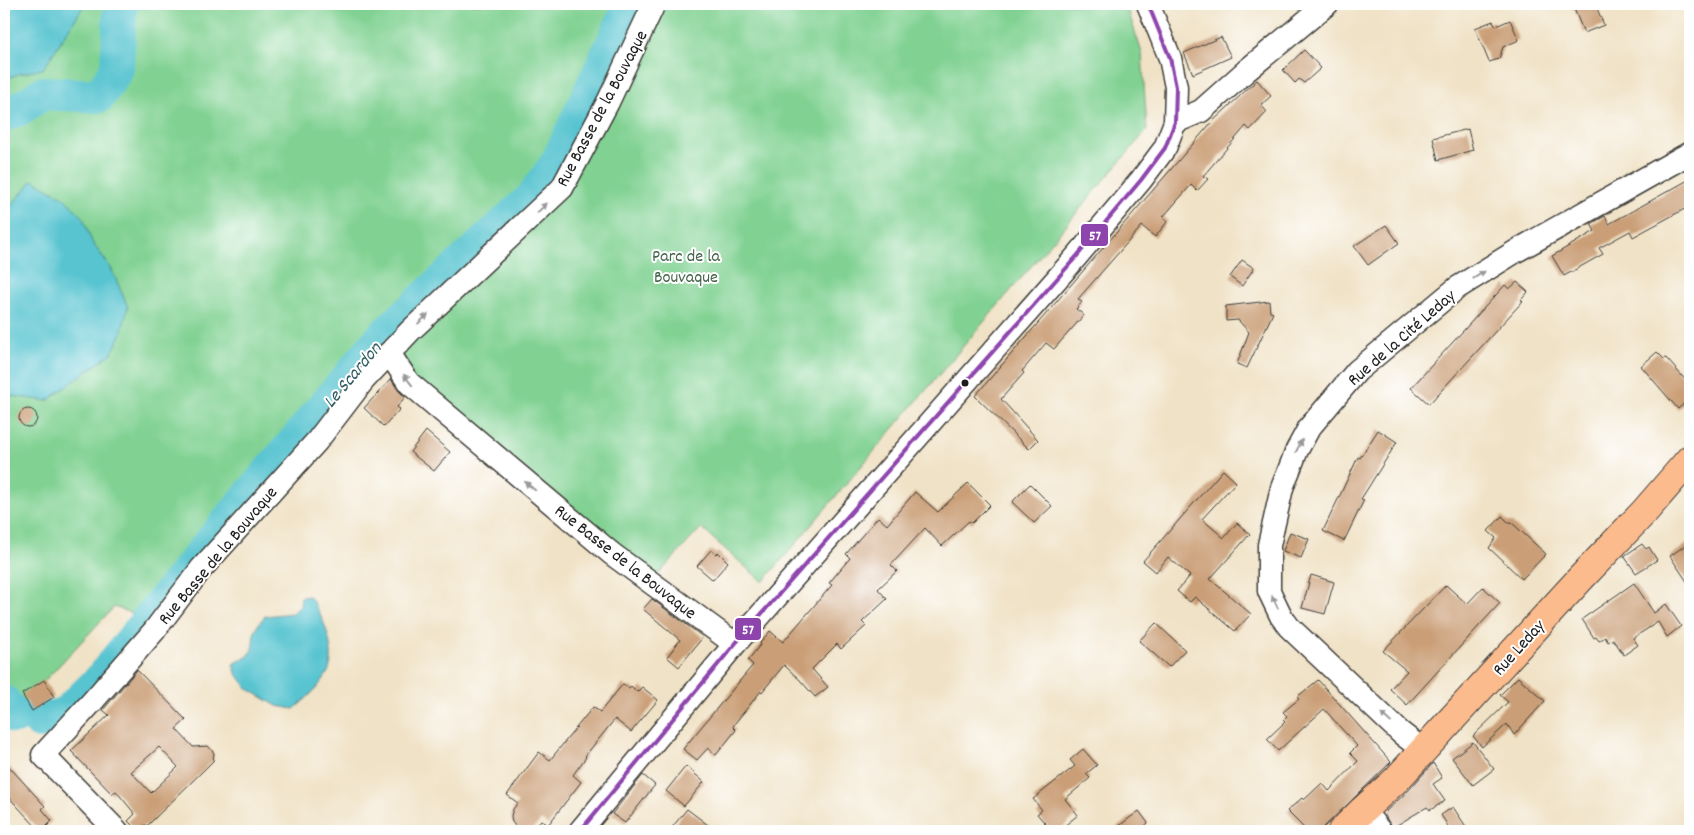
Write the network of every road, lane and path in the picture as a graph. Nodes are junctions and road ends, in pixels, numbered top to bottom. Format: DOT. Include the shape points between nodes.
graph roads {
  1 [pos="654,4"];
  2 [pos="1148,4"];
  3 [pos="1327,4"];
  4 [pos="1175,122"];
  5 [pos="1690,153"];
  6 [pos="389,354"];
  7 [pos="1690,459"];
  8 [pos="735,644"];
  9 [pos="1423,750"];
  10 [pos="1363,810"];
  11 [pos="117,831"];
  12 [pos="580,831"];
  13 [pos="1342,831"];
  14 [pos="1380,831"];
  6 -- 1 [label="street, Rue Basse de la Bouvaque, one-way" via="562,188 608,102"];
  2 -- 4 [label="street" via="1170,58 1176,87"];
  3 -- 4 [label="street" via="1201,111"];
  4 -- 8 [label="street" via="1165,148 1142,180"];
  9 -- 5 [label="street, Rue de la Cité Leday, one-way" via="1289,627 1269,590 1269,545 1282,488 1297,450 1309,428 1357,371 1457,288"];
  8 -- 6 [label="street, Rue Basse de la Bouvaque, one-way" via="612,554 409,383"];
  6 -- 11 [label="street, Rue Basse de la Bouvaque" via="363,381 317,441 200,569 148,638 43,755"];
  7 -- 9 [label="main road, Rue Leday"];
  8 -- 12 [label="street"];
  9 -- 10 [label="main road, Rue Leday"];
  10 -- 13 [label="main road, Rue Leday"];
  10 -- 14 [label="street"];
}
